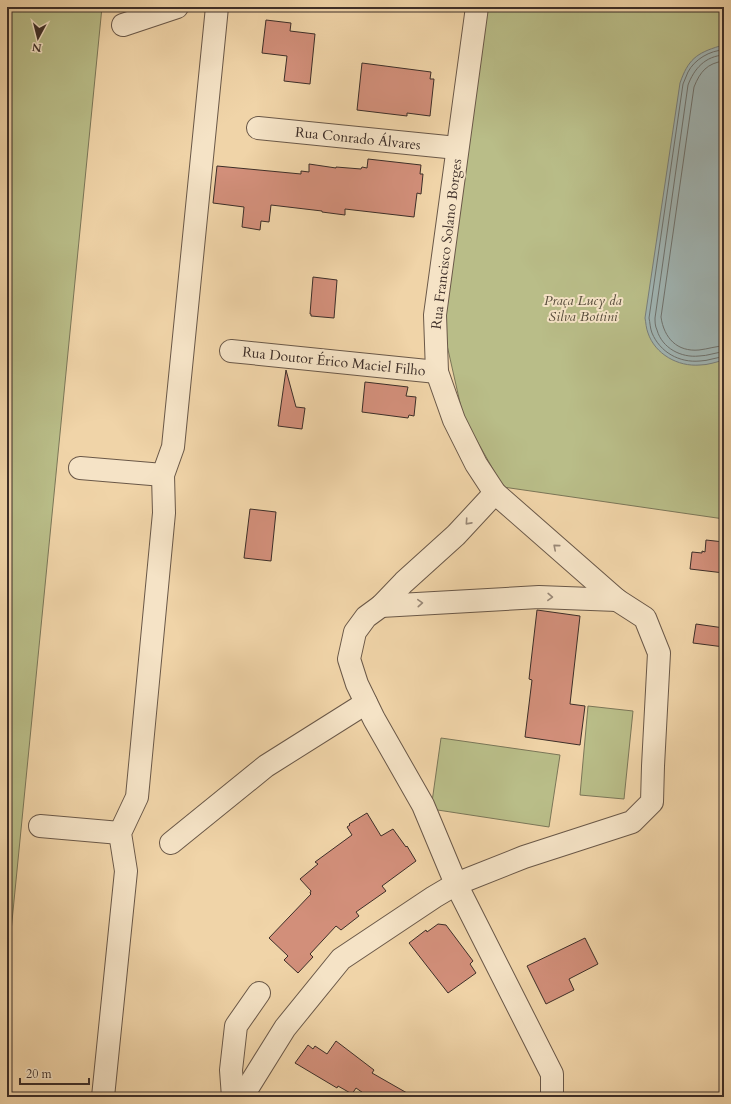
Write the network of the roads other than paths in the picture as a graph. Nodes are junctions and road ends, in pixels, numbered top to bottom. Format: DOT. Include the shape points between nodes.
graph roads {
  1 [pos="177,7"];
  2 [pos="217,7"];
  3 [pos="476,7"];
  4 [pos="123,25"];
  5 [pos="258,128"];
  6 [pos="457,148"];
  7 [pos="231,351"];
  8 [pos="437,372"];
  9 [pos="80,468"];
  10 [pos="163,475"];
  11 [pos="495,493"];
  12 [pos="617,600"];
  13 [pos="381,606"];
  14 [pos="366,702"];
  15 [pos="40,826"];
  16 [pos="120,833"];
  17 [pos="172,844"];
  18 [pos="456,884"];
  19 [pos="259,992"];
  20 [pos="103,1097"];
  21 [pos="233,1097"];
  22 [pos="242,1097"];
  23 [pos="552,1097"];
  1 -- 4 [label="street"];
  2 -- 10 [label="street" via="173,447"];
  3 -- 6 [label="street, Rua Francisco Solano Borges"];
  5 -- 6 [label="street, Rua Conrado Álvares"];
  6 -- 8 [label="street, Rua Francisco Solano Borges" via="435,316"];
  7 -- 8 [label="street, Rua Doutor Érico Maciel Filho"];
  8 -- 11 [label="street, Rua Francisco Solano Borges" via="457,427"];
  9 -- 10 [label="street"];
  10 -- 16 [label="street" via="164,513 137,797"];
  12 -- 11 [label="street, Rua Francisco Solano Borges, one-way"];
  11 -- 13 [label="street, one-way" via="456,535"];
  13 -- 12 [label="street, one-way" via="538,597"];
  12 -- 18 [label="street, Rua Francisco Solano Borges" via="645,618 659,653 652,802 632,822 524,857"];
  13 -- 14 [label="street" via="366,617 355,632 350,658 357,684"];
  14 -- 17 [label="street" via="266,766"];
  14 -- 18 [label="street" via="423,805"];
  15 -- 16 [label="street"];
  16 -- 20 [label="street" via="126,871"];
  18 -- 22 [label="street, Rua Francisco Solano Borges" via="341,959 285,1028"];
  18 -- 23 [label="street" via="552,1074"];
  19 -- 21 [label="street" via="236,1026 231,1070"];
}
